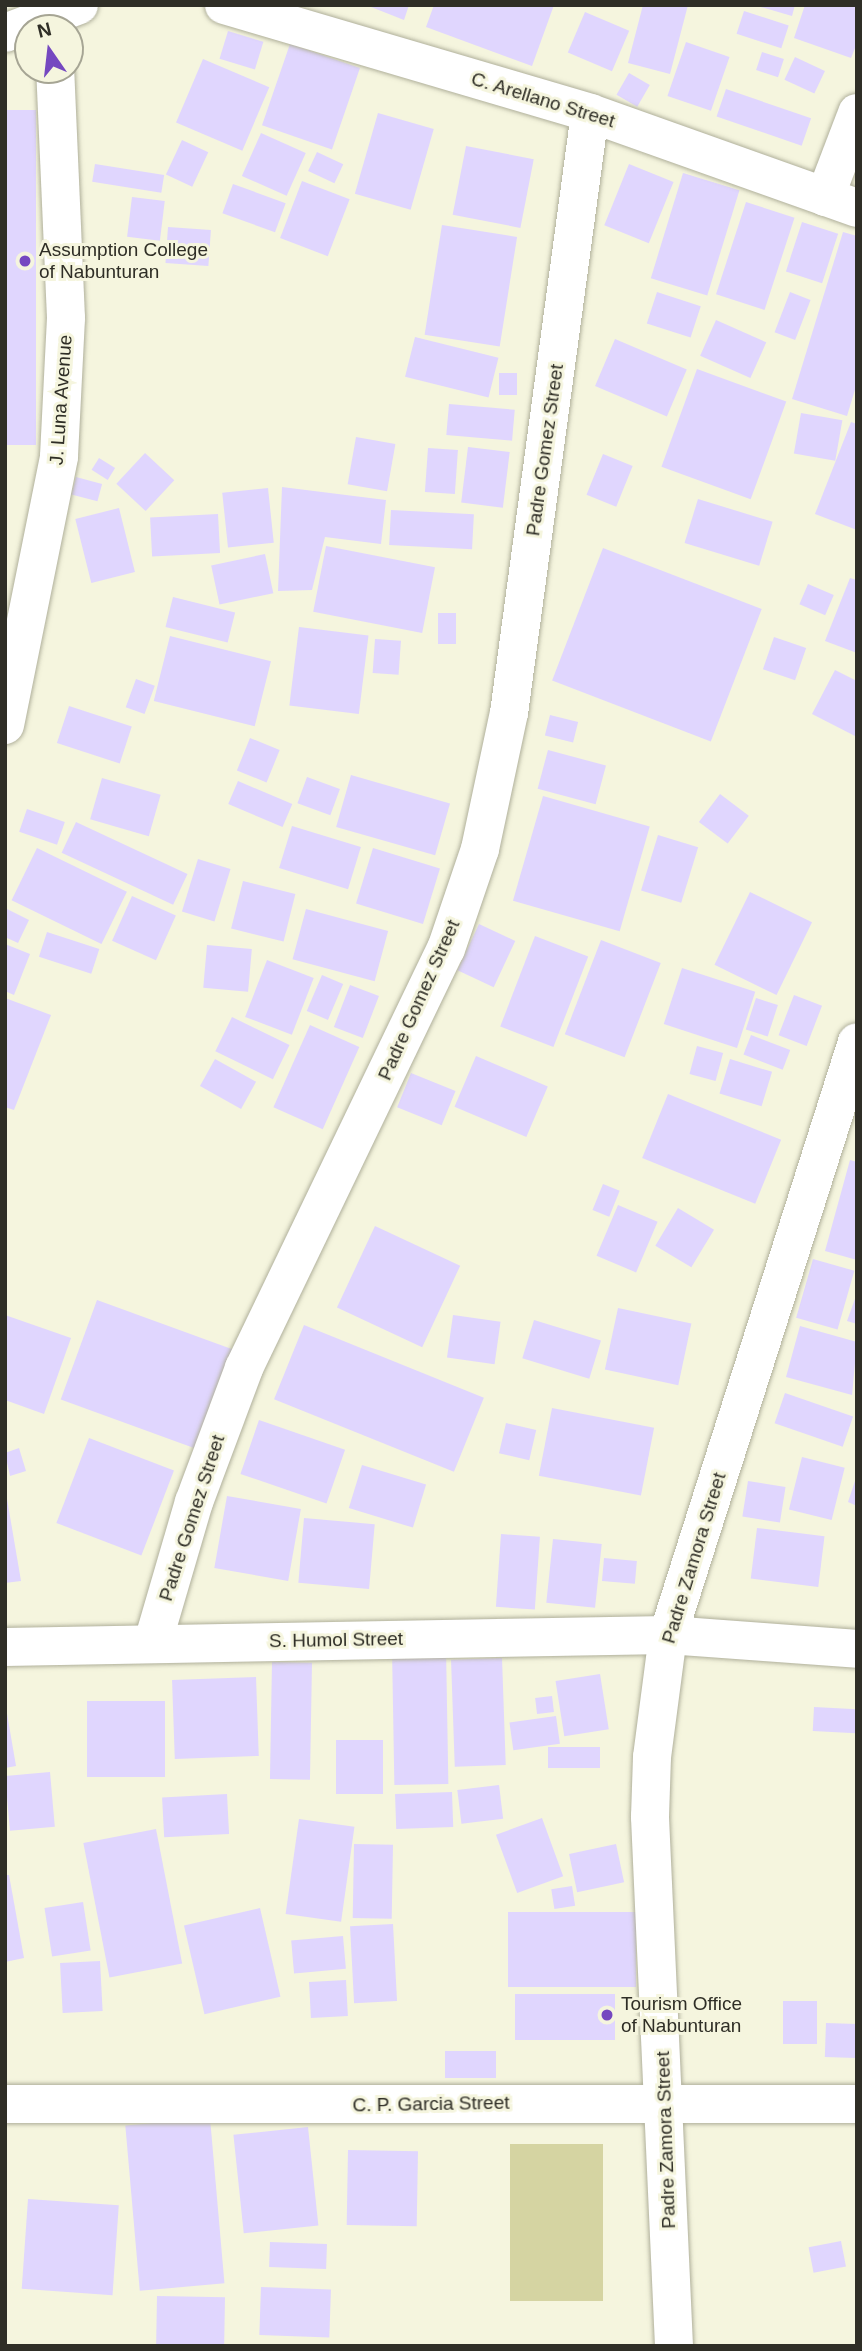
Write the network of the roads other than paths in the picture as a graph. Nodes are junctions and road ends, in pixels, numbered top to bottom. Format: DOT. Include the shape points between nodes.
graph roads {
  1 [pos="224,5"];
  2 [pos="59,13"];
  3 [pos="5,33"];
  4 [pos="56,84"];
  5 [pos="590,113"];
  6 [pos="857,113"];
  7 [pos="841,202"];
  8 [pos="7,713"];
  9 [pos="857,1042"];
  10 [pos="667,1635"];
  11 [pos="153,1642"];
  12 [pos="5,1647"];
  13 [pos="857,1649"];
  14 [pos="665,2102"];
  15 [pos="5,2104"];
  16 [pos="857,2104"];
  17 [pos="674,2346"];
  1 -- 5 [label="street, C. Arellano Street"];
  2 -- 3 [label="street"];
  4 -- 8 [label="street, J. Luna Avenue" via="66,318 59,456"];
  5 -- 7 [label="street, C. Arellano Street"];
  5 -- 11 [label="street, Padre Gomez Street" via="509,713 480,849 446,949 244,1368 194,1502"];
  6 -- 7 [label="street"];
  9 -- 10 [label="street, Padre Zamora Street"];
  10 -- 11 [label="street, S. Humol Street"];
  10 -- 13 [label="street, S. Humol Street"];
  10 -- 14 [label="street, Padre Zamora Street" via="652,1757 650,1817"];
  11 -- 12 [label="street, S. Humol Street"];
  14 -- 15 [label="street, C. P. Garcia Street"];
  14 -- 16 [label="street, C. P. Garcia Street"];
  14 -- 17 [label="street, Padre Zamora Street"];
}
